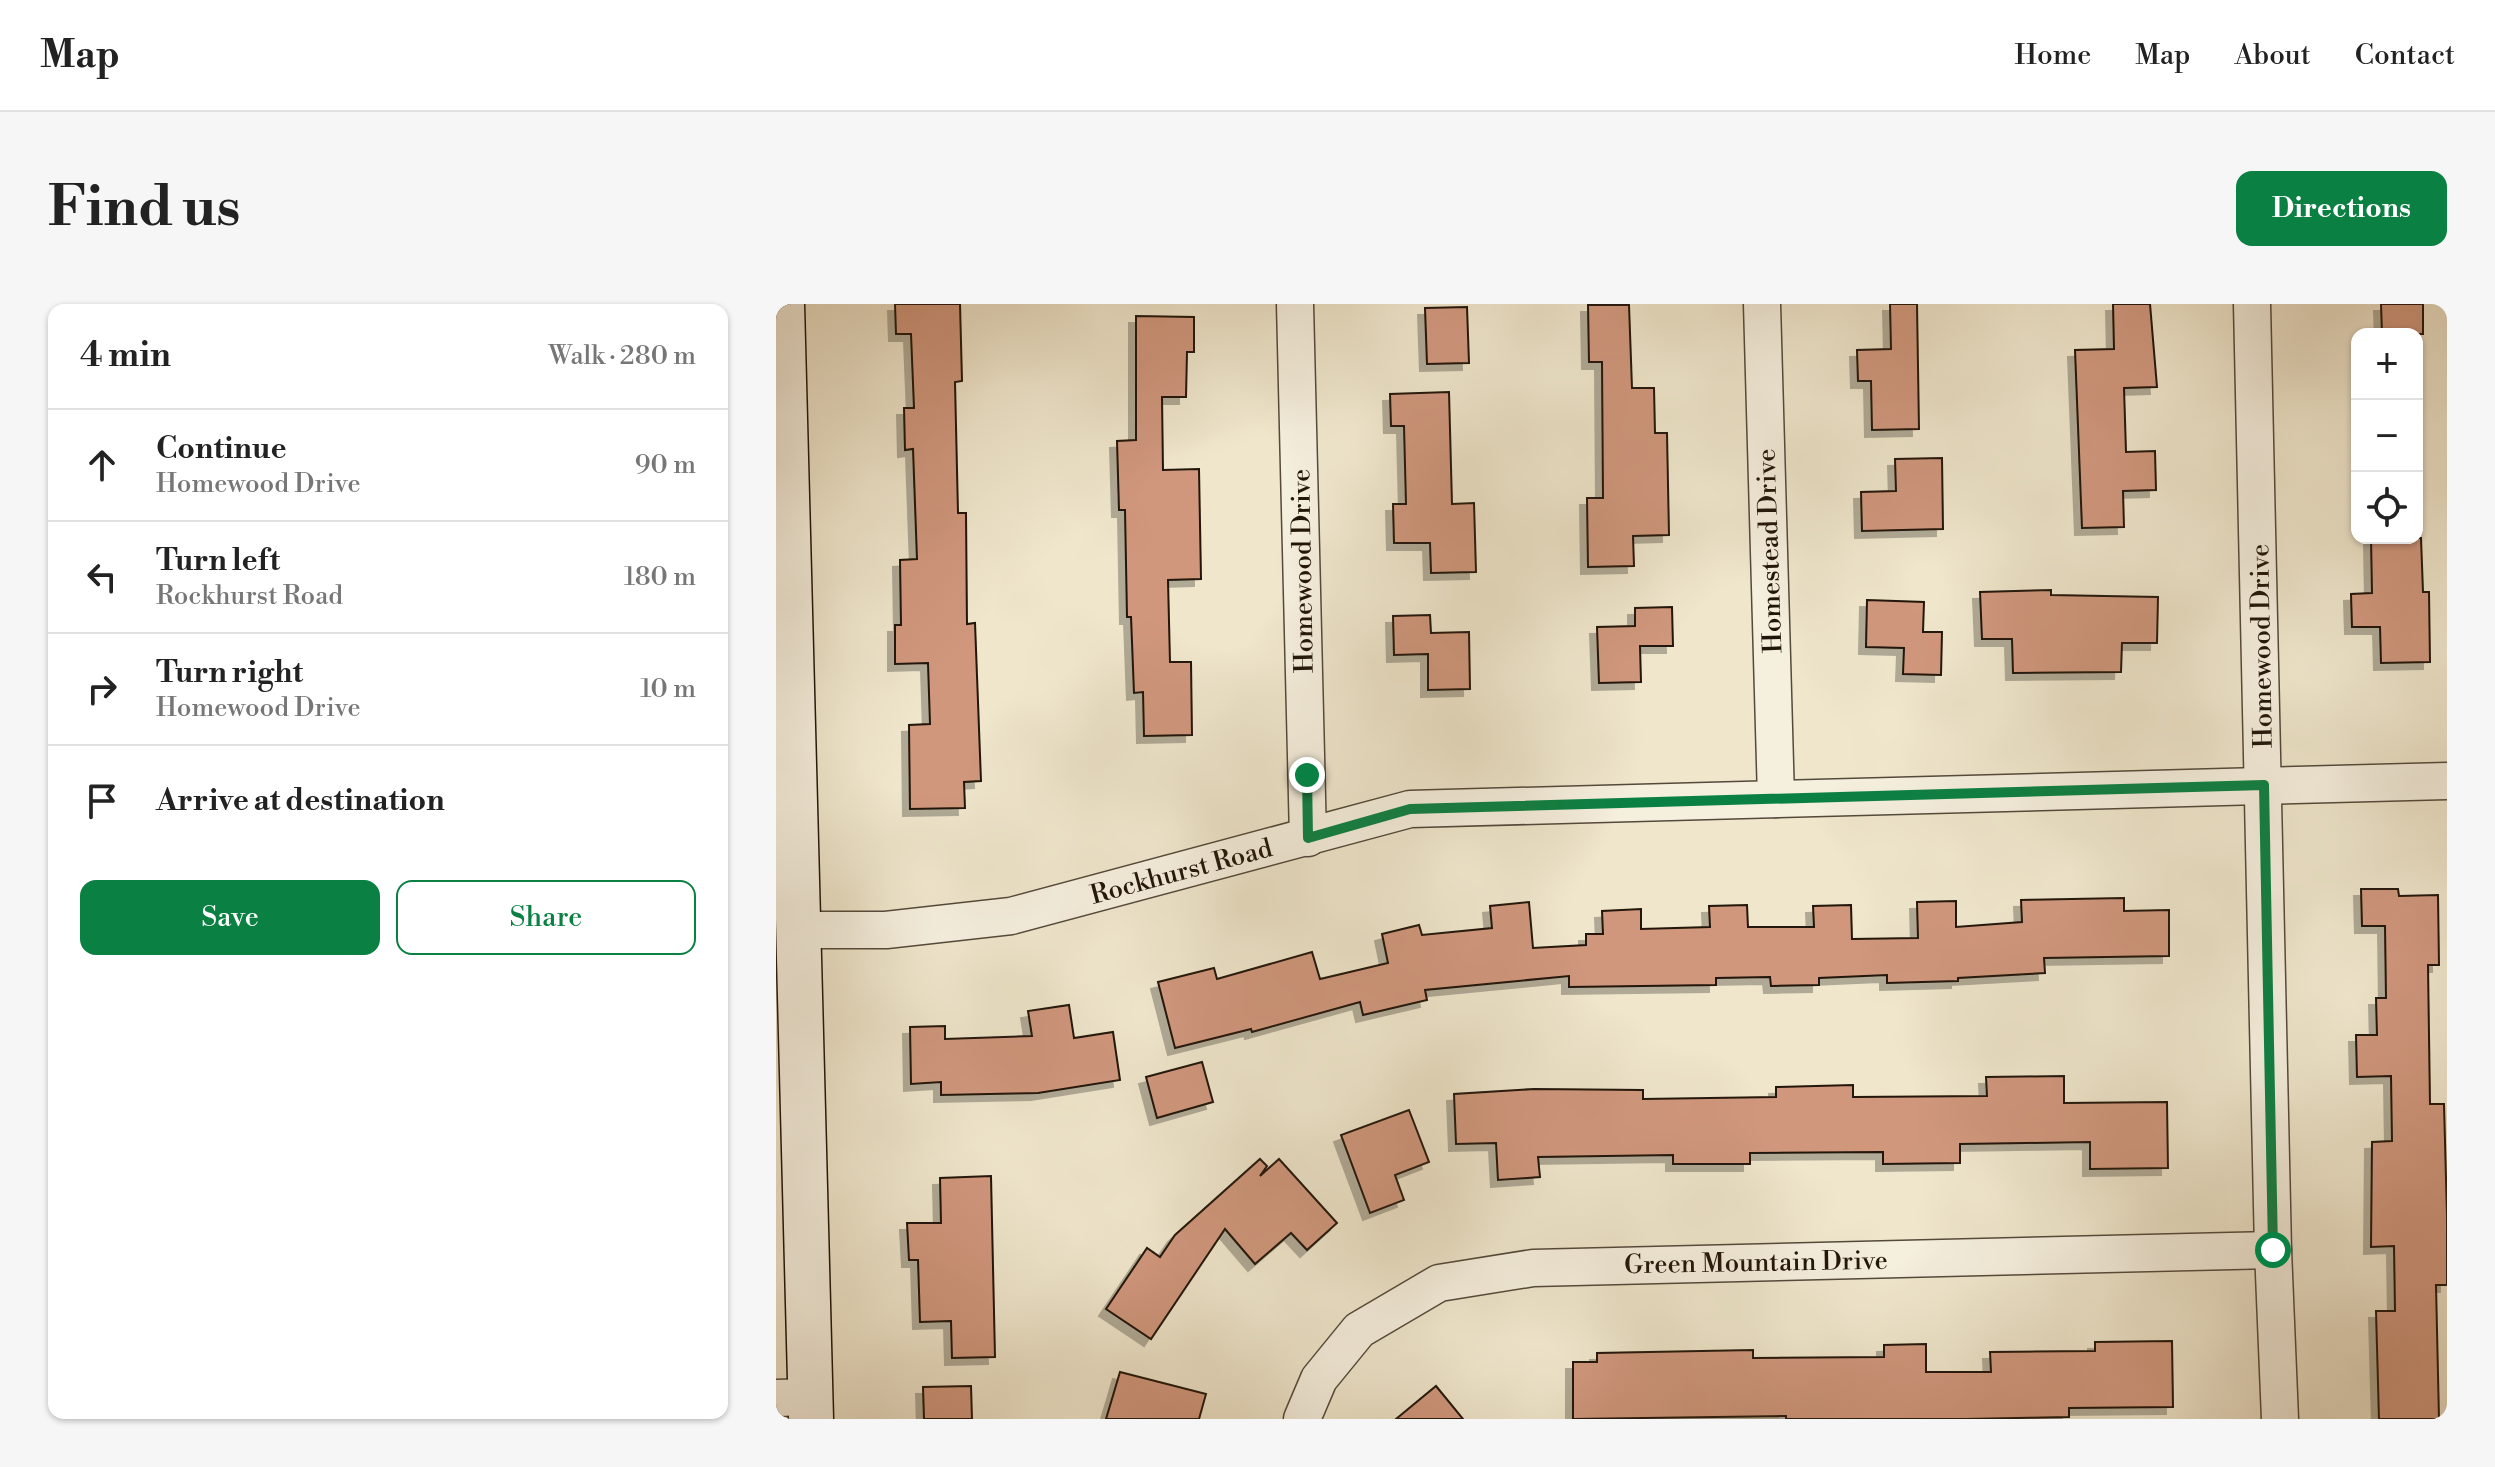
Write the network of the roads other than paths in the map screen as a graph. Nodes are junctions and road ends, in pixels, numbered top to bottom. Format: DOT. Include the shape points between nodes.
graph roads {
  1 [pos="782,304"];
  2 [pos="1295,304"];
  3 [pos="1762,304"];
  4 [pos="2252,304"];
  5 [pos="2447,781"];
  6 [pos="2264,785"];
  7 [pos="1776,799"];
  8 [pos="1308,838"];
  9 [pos="787,930"];
  10 [pos="2273,1250"];
  11 [pos="799,1405"];
  12 [pos="1302,1419"];
  13 [pos="2280,1419"];
  1 -- 9 [label="street"];
  2 -- 8 [label="street, Homewood Drive"];
  3 -- 7 [label="street, Homestead Drive"];
  4 -- 6 [label="street, Homewood Drive"];
  5 -- 6 [label="street, Rockhurst Road"];
  6 -- 7 [label="street, Rockhurst Road"];
  6 -- 10 [label="street, Homewood Drive"];
  7 -- 8 [label="street, Rockhurst Road" via="1410,809"];
  8 -- 9 [label="street, Rockhurst Road" via="1011,916 886,930"];
  9 -- 11 [label="street"];
  10 -- 12 [label="street, Green Mountain Drive" via="1533,1268 1439,1283 1359,1330 1319,1379"];
  10 -- 13 [label="street, Homewood Drive"];
}
